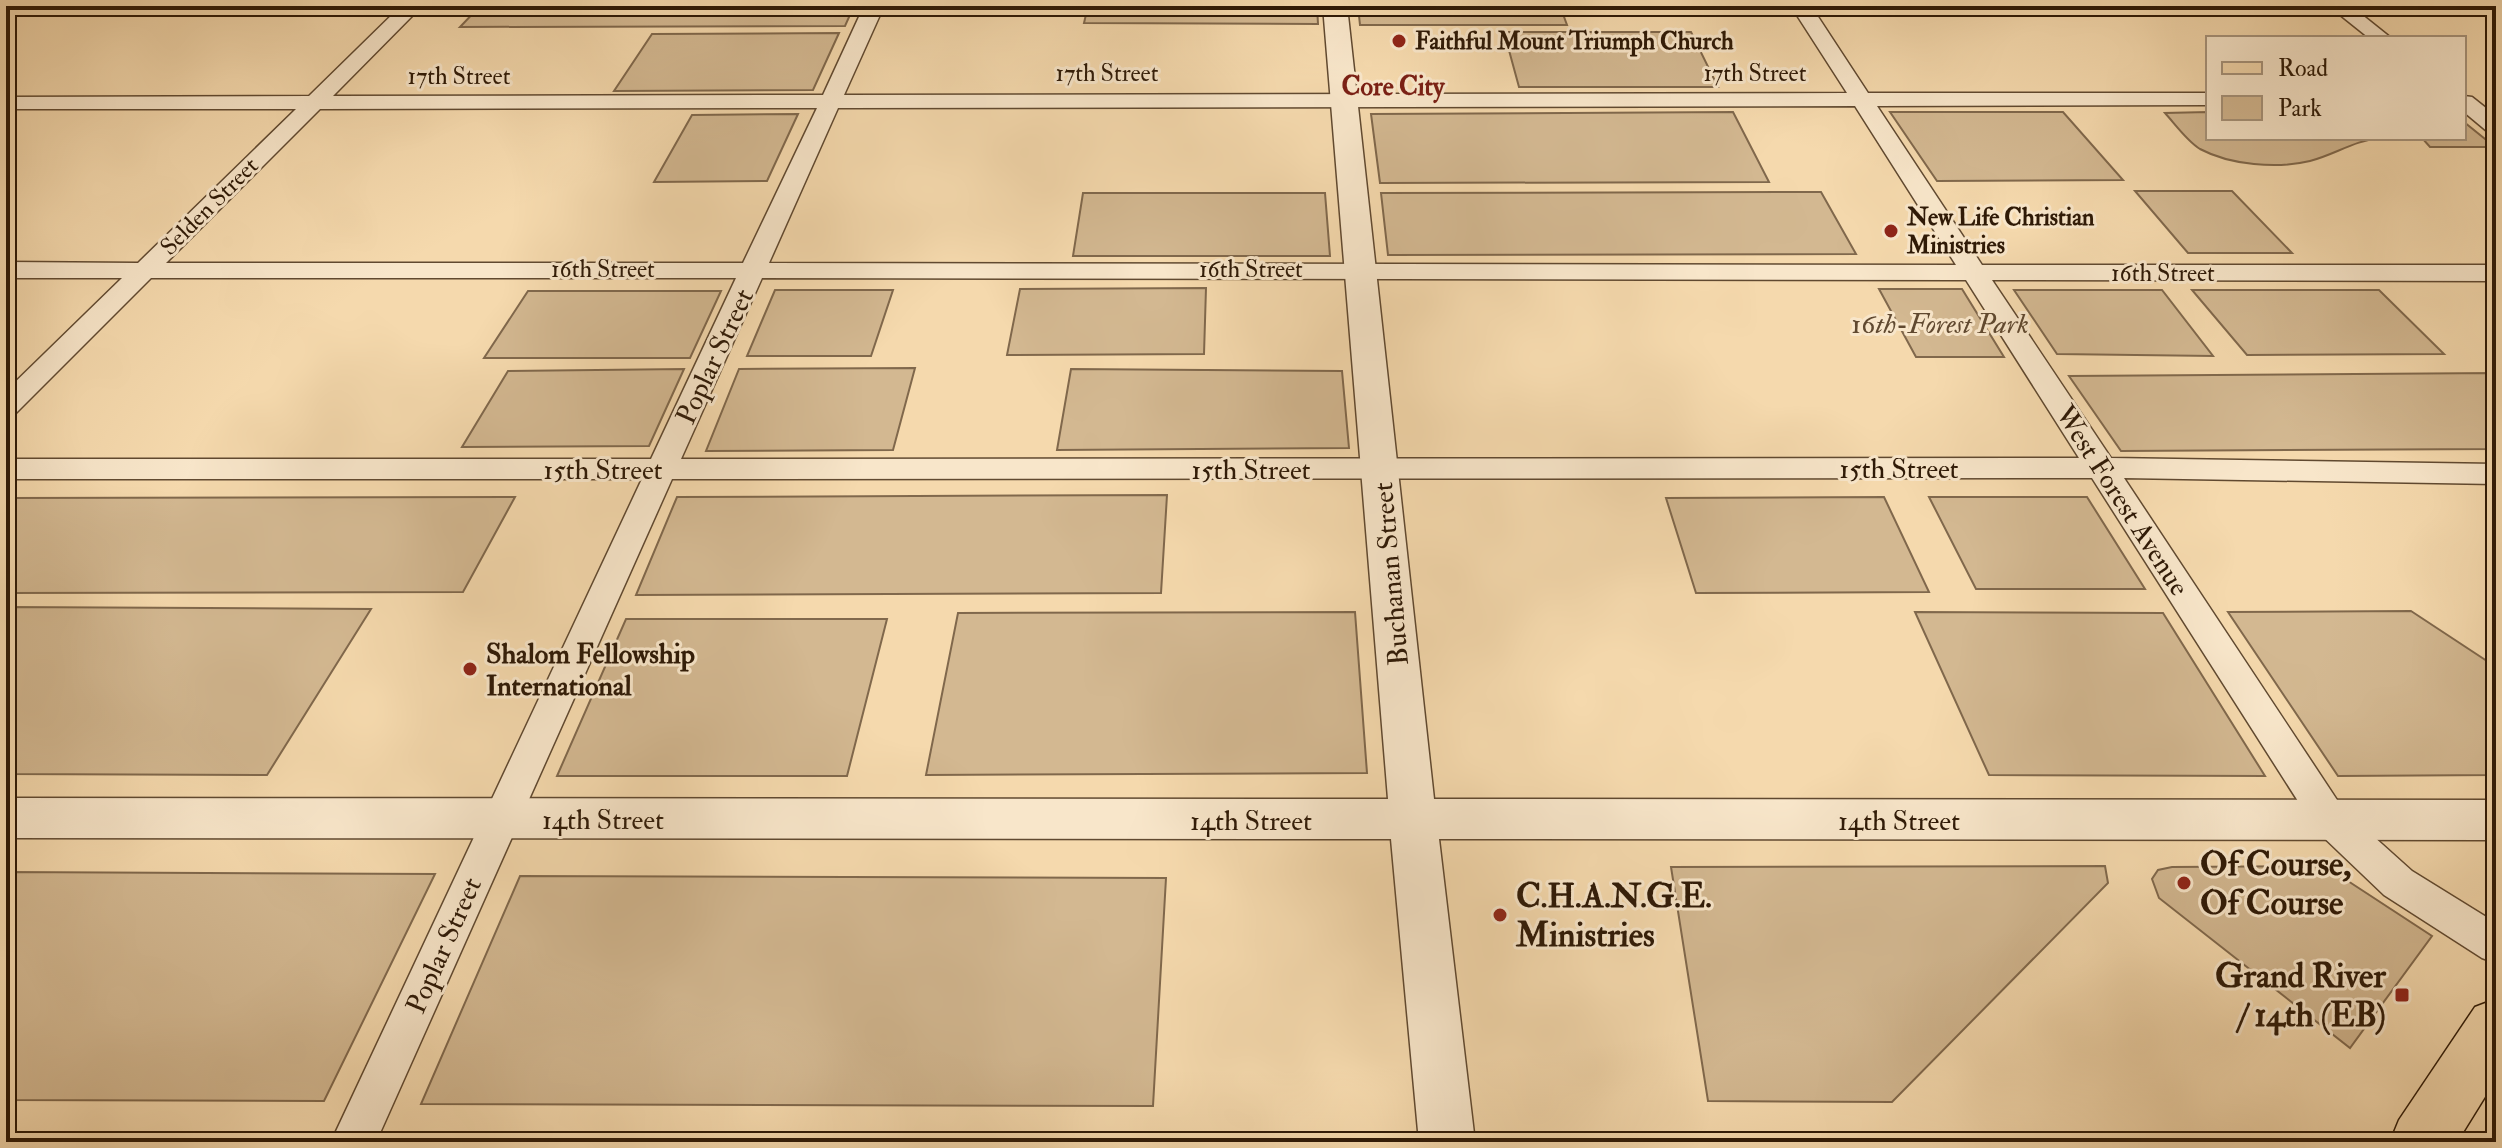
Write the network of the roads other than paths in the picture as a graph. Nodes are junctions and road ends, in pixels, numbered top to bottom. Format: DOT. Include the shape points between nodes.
graph roads {
  1 [pos="412,6"];
  2 [pos="874,6"];
  3 [pos="1335,6"];
  4 [pos="1801,6"];
  5 [pos="2339,6"];
  6 [pos="2378,36"];
  7 [pos="1345,99"];
  8 [pos="1862,99"];
  9 [pos="2206,99"];
  10 [pos="2496,99"];
  11 [pos="831,100"];
  12 [pos="2466,101"];
  13 [pos="6,103"];
  14 [pos="312,103"];
  15 [pos="2466,103"];
  16 [pos="2496,127"];
  17 [pos="753,269"];
  18 [pos="1361,269"];
  19 [pos="6,270"];
  20 [pos="145,270"];
  21 [pos="1975,272"];
  22 [pos="2496,273"];
  23 [pos="6,407"];
  24 [pos="1380,468"];
  25 [pos="2103,468"];
  26 [pos="6,469"];
  27 [pos="662,469"];
  28 [pos="2496,474"];
  29 [pos="6,818"];
  30 [pos="500,819"];
  31 [pos="1413,820"];
  32 [pos="2330,820"];
  33 [pos="2496,820"];
  34 [pos="2496,945"];
  35 [pos="2496,1027"];
  36 [pos="353,1142"];
  37 [pos="1447,1142"];
  38 [pos="2421,1142"];
  1 -- 14 [label="street, Selden Street"];
  2 -- 11 [label="street, Poplar Street"];
  3 -- 7 [label="street, Buchanan Street"];
  4 -- 8 [label="street, West Forest Avenue"];
  5 -- 6 [label="street"];
  7 -- 8 [label="street, 17th Street"];
  7 -- 11 [label="street, 17th Street"];
  7 -- 18 [label="street, Buchanan Street"];
  8 -- 9 [label="street, 17th Street"];
  8 -- 21 [label="street, West Forest Avenue"];
  10 -- 12 [label="street"];
  11 -- 14 [label="street, 17th Street"];
  11 -- 17 [label="street, Poplar Street"];
  13 -- 14 [label="street, 17th Street"];
  14 -- 20 [label="street, Selden Street"];
  15 -- 16 [label="street"];
  17 -- 18 [label="street, 16th Street"];
  17 -- 20 [label="street, 16th Street"];
  17 -- 27 [label="street, Poplar Street"];
  18 -- 21 [label="street, 16th Street"];
  18 -- 24 [label="street, Buchanan Street"];
  19 -- 20 [label="street, 16th Street"];
  20 -- 23 [label="street, Selden Street"];
  21 -- 22 [label="street, 16th Street"];
  21 -- 25 [label="street, West Forest Avenue"];
  24 -- 25 [label="street, 15th Street"];
  24 -- 27 [label="street, 15th Street"];
  24 -- 31 [label="street, Buchanan Street"];
  25 -- 28 [label="street, 15th Street"];
  25 -- 32 [label="street, West Forest Avenue"];
  26 -- 27 [label="street, 15th Street"];
  27 -- 30 [label="street, Poplar Street"];
  29 -- 30 [label="street, 14th Street"];
  30 -- 31 [label="street, 14th Street"];
  30 -- 36 [label="street, Poplar Street"];
  31 -- 32 [label="street, 14th Street"];
  31 -- 37 [label="street, Buchanan Street"];
  32 -- 33 [label="street, 14th Street"];
  32 -- 34 [label="street, West Forest Avenue" via="2398,883"];
  35 -- 38 [label="main road"];
}
